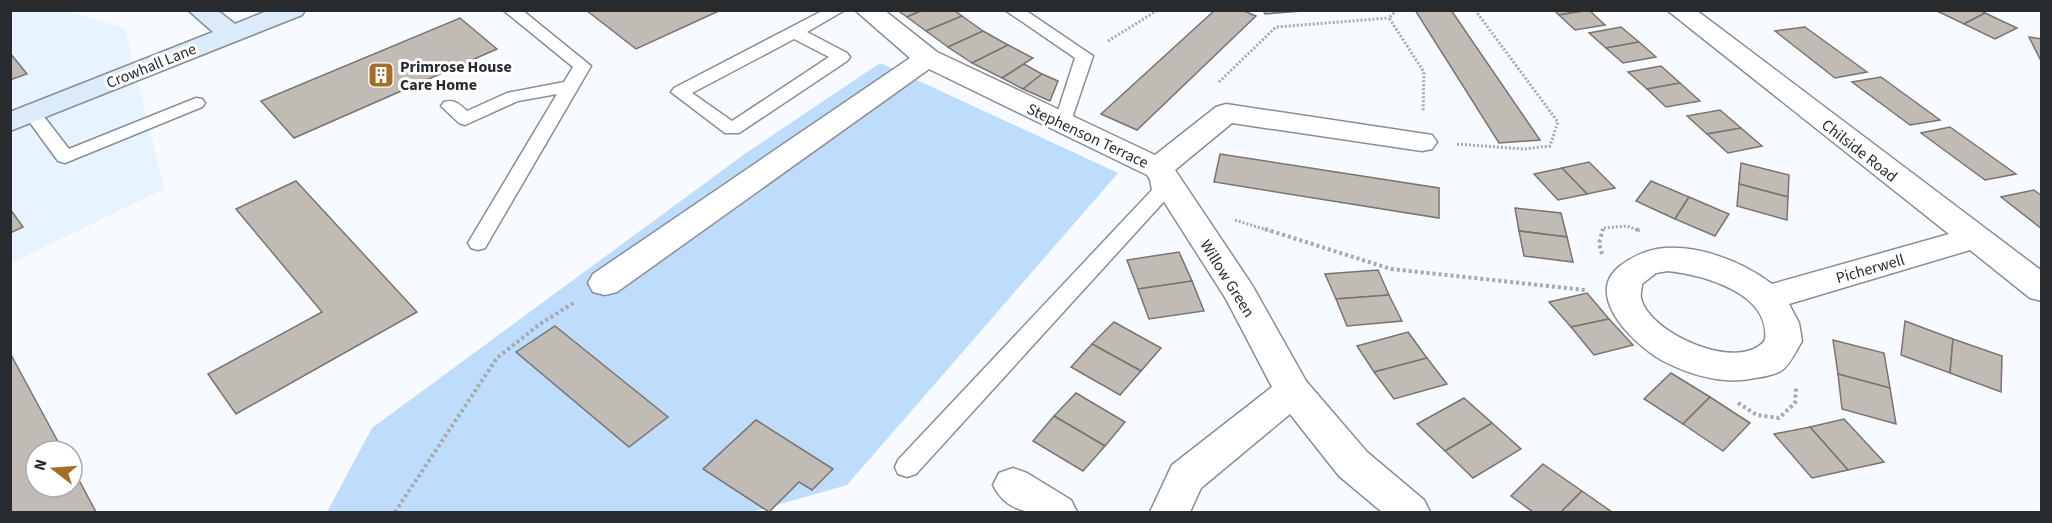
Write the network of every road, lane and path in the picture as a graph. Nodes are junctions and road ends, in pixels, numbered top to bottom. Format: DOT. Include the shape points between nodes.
graph roads {
  1 [pos="200,10"];
  2 [pos="293,10"];
  3 [pos="511,10"];
  4 [pos="837,10"];
  5 [pos="867,10"];
  6 [pos="1013,10"];
  7 [pos="1158,10"];
  8 [pos="1397,10"];
  9 [pos="1475,10"];
  10 [pos="1693,16"];
  11 [pos="1389,18"];
  12 [pos="793,32"];
  13 [pos="231,33"];
  14 [pos="1084,56"];
  15 [pos="927,58"];
  16 [pos="570,86"];
  17 [pos="196,103"];
  18 [pos="450,106"];
  19 [pos="1226,113"];
  20 [pos="21,117"];
  21 [pos="1063,123"];
  22 [pos="1422,142"];
  23 [pos="1158,168"];
  24 [pos="1180,202"];
  25 [pos="1647,234"];
  26 [pos="1974,238"];
  27 [pos="478,243"];
  28 [pos="605,283"];
  29 [pos="2042,290"];
  30 [pos="1624,295"];
  31 [pos="1766,298"];
  32 [pos="1293,391"];
  33 [pos="907,467"];
  34 [pos="1013,486"];
  35 [pos="395,513"];
  36 [pos="1057,513"];
  37 [pos="1170,513"];
  38 [pos="1410,513"];
  1 -- 13 [label="street"];
  2 -- 13 [label="street, Crowhall Lane"];
  3 -- 16 [label="lane" via="582,66"];
  4 -- 12 [label="lane"];
  5 -- 15 [label="street, Stephenson Terrace"];
  6 -- 14 [label="lane"];
  7 -- 14 [label="path"];
  8 -- 11 [label="path"];
  9 -- 22 [label="path" via="1558,122 1550,146 1524,149"];
  10 -- 26 [label="street, Chilside Road"];
  11 -- 19 [label="path" via="1276,27 1205,96"];
  11 -- 22 [label="path" via="1424,72"];
  12 -- 12 [label="lane" via="841,57 732,129 680,92"];
  13 -- 20 [label="street, Crowhall Lane"];
  14 -- 21 [label="lane"];
  15 -- 21 [label="street, Stephenson Terrace"];
  15 -- 28 [label="street"];
  16 -- 18 [label="lane" via="513,97 465,119"];
  16 -- 27 [label="lane"];
  17 -- 20 [label="lane" via="66,157"];
  19 -- 22 [label="street"];
  19 -- 23 [label="street, Stephenson Terrace"];
  21 -- 23 [label="street, Stephenson Terrace"];
  23 -- 24 [label="street, Willow Green"];
  23 -- 33 [label="lane" via="1162,191"];
  24 -- 30 [label="path" via="1391,268"];
  24 -- 32 [label="street, Willow Green" via="1240,294"];
  25 -- 30 [label="path" via="1627,226 1603,228 1599,243 1606,267"];
  26 -- 29 [label="street, Chilside Road"];
  26 -- 31 [label="street, Picherwell"];
  28 -- 35 [label="path" via="540,324 497,358"];
  30 -- 31 [label="street" via="1633,271 1646,263 1668,259 1720,269"];
  30 -- 31 [label="street" via="1630,313 1645,332 1674,352 1720,367 1747,368 1768,361 1784,341 1782,323"];
  32 -- 37 [label="street" via="1186,477"];
  32 -- 38 [label="street, Willow Green" via="1353,464"];
  34 -- 36 [label="street"];
}
